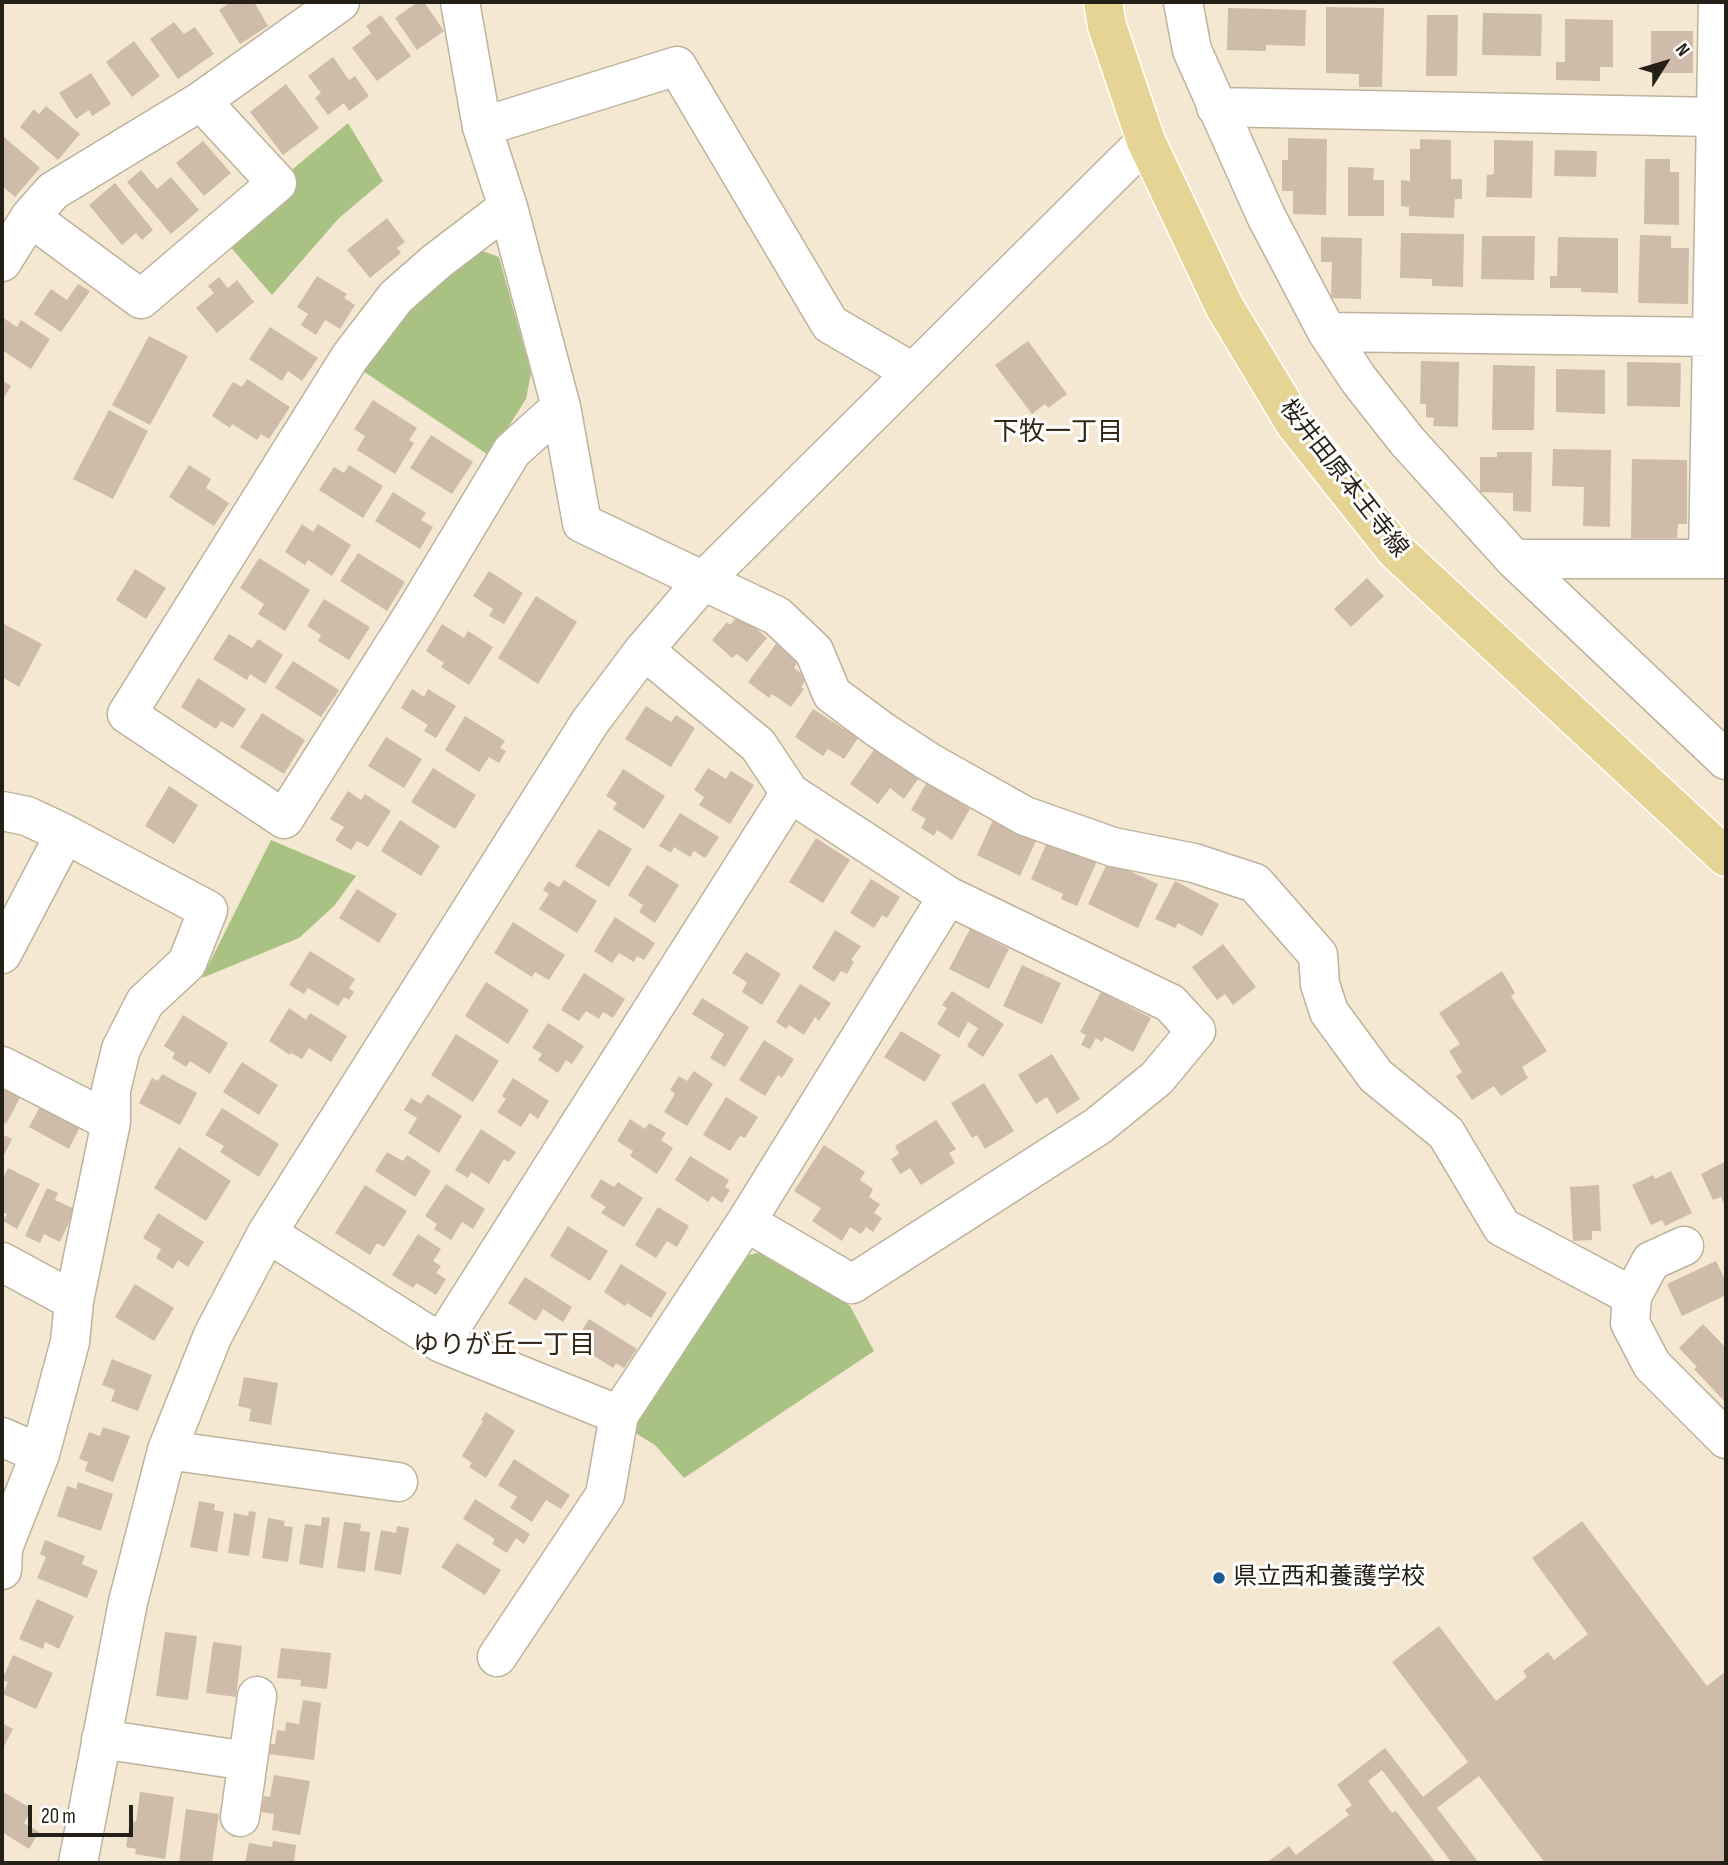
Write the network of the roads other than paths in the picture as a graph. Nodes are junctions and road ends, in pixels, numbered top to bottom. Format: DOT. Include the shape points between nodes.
graph roads {
  1 [pos="341,2"];
  2 [pos="460,2"];
  3 [pos="1104,2"];
  4 [pos="1183,2"];
  5 [pos="1718,2"];
  6 [pos="201,101"];
  7 [pos="1216,107"];
  8 [pos="1714,117"];
  9 [pos="482,127"];
  10 [pos="1146,141"];
  11 [pos="508,207"];
  12 [pos="30,218"];
  13 [pos="2,262"];
  14 [pos="1327,332"];
  15 [pos="1712,337"];
  16 [pos="912,372"];
  17 [pos="561,407"];
  18 [pos="1717,558"];
  19 [pos="1514,559"];
  20 [pos="704,580"];
  21 [pos="644,650"];
  22 [pos="1726,760"];
  23 [pos="790,793"];
  24 [pos="2,811"];
  25 [pos="65,834"];
  26 [pos="1726,857"];
  27 [pos="948,896"];
  28 [pos="2,954"];
  29 [pos="2,1066"];
  30 [pos="111,1122"];
  31 [pos="746,1222"];
  32 [pos="267,1233"];
  33 [pos="1684,1246"];
  34 [pos="2,1262"];
  35 [pos="1632,1296"];
  36 [pos="74,1301"];
  37 [pos="442,1343"];
  38 [pos="619,1415"];
  39 [pos="2,1437"];
  40 [pos="1726,1439"];
  41 [pos="167,1450"];
  42 [pos="40,1454"];
  43 [pos="398,1482"];
  44 [pos="2,1570"];
  45 [pos="497,1657"];
  46 [pos="257,1696"];
  47 [pos="102,1739"];
  48 [pos="247,1761"];
  49 [pos="240,1817"];
  50 [pos="78,1863"];
  1 -- 6 [label="street"];
  2 -- 9 [label="street"];
  3 -- 10 [label="main road, 桜井田原本王寺線" via="1107,26"];
  4 -- 7 [label="street" via="1192,50"];
  5 -- 8 [label="street"];
  6 -- 12 [label="street" via="53,191"];
  6 -- 12 [label="street" via="277,183 141,299"];
  7 -- 8 [label="street"];
  7 -- 14 [label="street"];
  8 -- 15 [label="street"];
  9 -- 11 [label="street"];
  9 -- 16 [label="street" via="677,66 830,324"];
  10 -- 16 [label="street"];
  10 -- 26 [label="main road, 桜井田原本王寺線" via="1224,306 1295,424 1395,550"];
  11 -- 17 [label="street"];
  11 -- 17 [label="street" via="396,297 350,357 127,714 284,820 512,452"];
  12 -- 13 [label="street"];
  14 -- 15 [label="street"];
  14 -- 19 [label="street" via="1407,441"];
  15 -- 18 [label="street"];
  16 -- 20 [label="street"];
  17 -- 20 [label="street" via="582,523"];
  18 -- 19 [label="street"];
  19 -- 22 [label="street"];
  20 -- 21 [label="street"];
  20 -- 35 [label="street" via="776,616 814,651 832,694 879,729 1025,816 1113,847 1194,863 1255,883 1318,955 1320,984 1329,1012 1376,1076 1446,1133 1502,1227"];
  21 -- 23 [label="street" via="758,745"];
  21 -- 32 [label="street" via="590,722"];
  23 -- 27 [label="street"];
  23 -- 37 [label="street"];
  24 -- 25 [label="street" via="27,816"];
  25 -- 28 [label="street"];
  25 -- 30 [label="street" via="208,910 187,963 145,1002 121,1049 111,1090"];
  27 -- 31 [label="street"];
  27 -- 31 [label="street" via="1170,1003 1196,1031 1157,1078 1098,1126 852,1284"];
  29 -- 30 [label="street"];
  30 -- 36 [label="street"];
  31 -- 38 [label="street"];
  32 -- 37 [label="street"];
  32 -- 41 [label="street" via="213,1335"];
  33 -- 35 [label="street" via="1651,1261"];
  34 -- 36 [label="street"];
  35 -- 40 [label="street" via="1630,1323 1652,1365"];
  36 -- 42 [label="street" via="70,1342"];
  37 -- 38 [label="street"];
  38 -- 45 [label="street" via="606,1495"];
  39 -- 42 [label="street"];
  41 -- 43 [label="street"];
  41 -- 47 [label="street" via="128,1602"];
  42 -- 44 [label="street" via="3,1548"];
  46 -- 48 [label="street"];
  47 -- 48 [label="street"];
  47 -- 50 [label="street"];
  48 -- 49 [label="street"];
}
